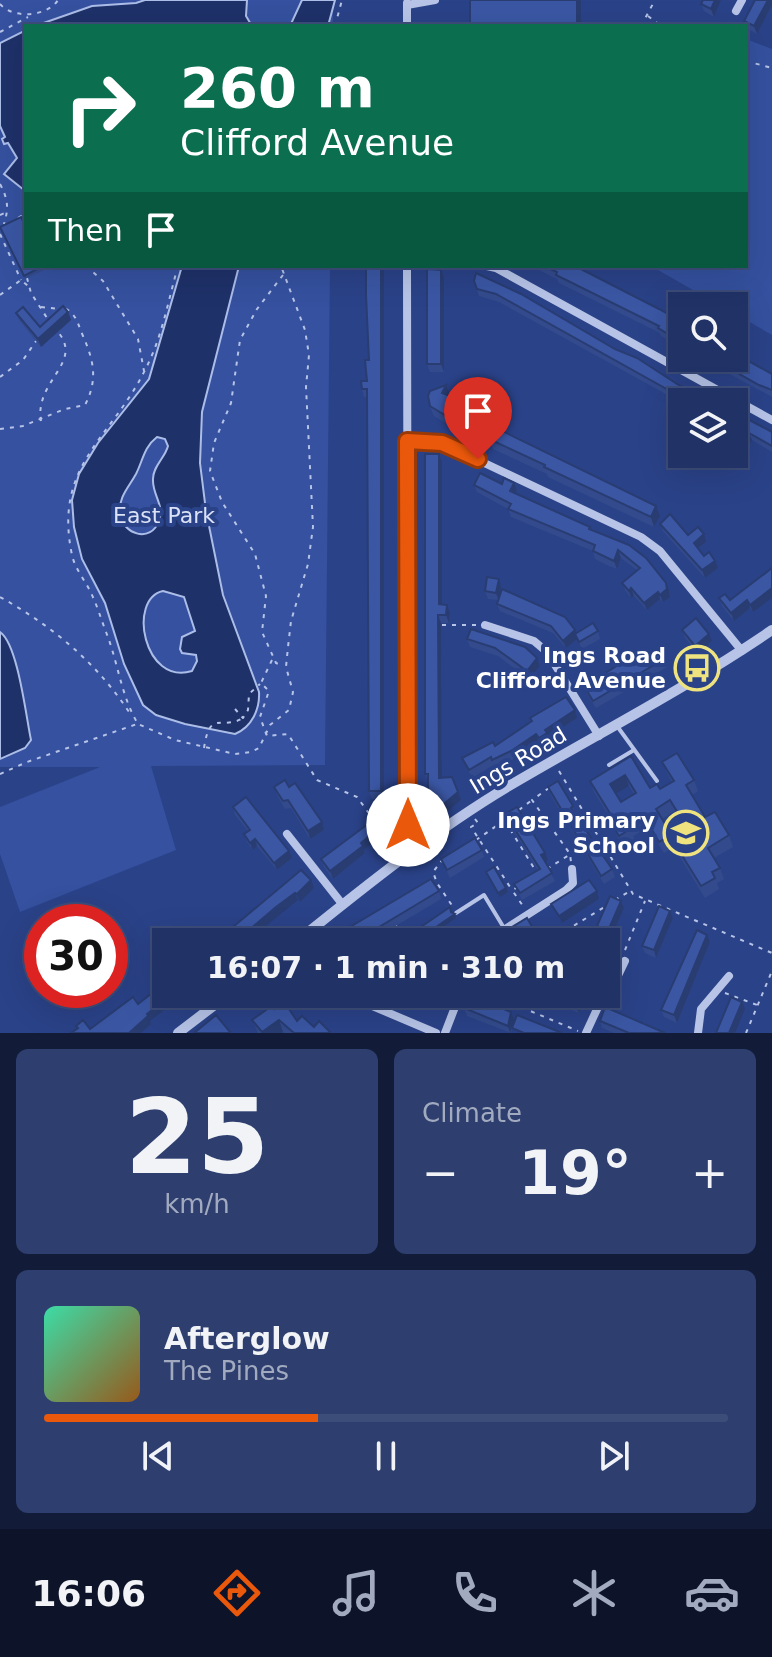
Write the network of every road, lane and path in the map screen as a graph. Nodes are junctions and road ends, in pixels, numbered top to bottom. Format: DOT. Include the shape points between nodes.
graph roads {
  1 [pos="58,0"];
  2 [pos="342,0"];
  3 [pos="435,0"];
  4 [pos="655,0"];
  5 [pos="742,0"];
  6 [pos="407,3"];
  7 [pos="0,4"];
  8 [pos="736,11"];
  9 [pos="647,15"];
  10 [pos="29,16"];
  11 [pos="336,24"];
  12 [pos="407,24"];
  13 [pos="642,24"];
  14 [pos="658,24"];
  15 [pos="0,32"];
  16 [pos="748,62"];
  17 [pos="772,68"];
  18 [pos="0,184"];
  19 [pos="8,211"];
  20 [pos="0,215"];
  21 [pos="24,219"];
  22 [pos="4,226"];
  23 [pos="0,229"];
  24 [pos="0,234"];
  25 [pos="88,268"];
  26 [pos="177,268"];
  27 [pos="282,268"];
  28 [pos="407,268"];
  29 [pos="492,268"];
  30 [pos="284,274"];
  31 [pos="27,278"];
  32 [pos="21,280"];
  33 [pos="29,286"];
  34 [pos="0,295"];
  35 [pos="41,307"];
  36 [pos="53,325"];
  37 [pos="58,332"];
  38 [pos="36,341"];
  39 [pos="145,372"];
  40 [pos="0,377"];
  41 [pos="772,420"];
  42 [pos="41,421"];
  43 [pos="0,429"];
  44 [pos="407,441"];
  45 [pos="0,597"];
  46 [pos="438,625"];
  47 [pos="485,625"];
  48 [pos="772,630"];
  49 [pos="742,651"];
  50 [pos="273,657"];
  51 [pos="286,667"];
  52 [pos="261,683"];
  53 [pos="235,709"];
  54 [pos="243,718"];
  55 [pos="138,724"];
  56 [pos="617,726"];
  57 [pos="267,736"];
  58 [pos="599,736"];
  59 [pos="204,748"];
  60 [pos="634,750"];
  61 [pos="609,765"];
  62 [pos="559,771"];
  63 [pos="0,774"];
  64 [pos="657,781"];
  65 [pos="553,786"];
  66 [pos="532,800"];
  67 [pos="518,811"];
  68 [pos="471,812"];
  69 [pos="408,825"];
  70 [pos="287,834"];
  71 [pos="478,838"];
  72 [pos="467,845"];
  73 [pos="423,846"];
  74 [pos="570,854"];
  75 [pos="443,858"];
  76 [pos="572,869"];
  77 [pos="525,882"];
  78 [pos="512,890"];
  79 [pos="631,890"];
  80 [pos="645,900"];
  81 [pos="343,905"];
  82 [pos="456,913"];
  83 [pos="528,913"];
  84 [pos="393,920"];
  85 [pos="314,928"];
  86 [pos="398,928"];
  87 [pos="504,928"];
  88 [pos="570,928"];
  89 [pos="772,953"];
  90 [pos="625,961"];
  91 [pos="620,971"];
  92 [pos="772,971"];
  93 [pos="729,976"];
  94 [pos="716,989"];
  95 [pos="758,1006"];
  96 [pos="211,1008"];
  97 [pos="377,1008"];
  98 [pos="455,1008"];
  99 [pos="526,1008"];
  100 [pos="598,1008"];
  101 [pos="178,1033"];
  102 [pos="436,1033"];
  103 [pos="445,1033"];
  104 [pos="585,1033"];
  105 [pos="698,1033"];
  106 [pos="746,1033"];
  1 -- 10 [label="path"];
  2 -- 11 [label="path"];
  3 -- 6 [label="street"];
  4 -- 9 [label="path"];
  5 -- 8 [label="street"];
  6 -- 12 [label="street"];
  7 -- 10 [label="path"];
  9 -- 13 [label="path"];
  9 -- 14 [label="path"];
  10 -- 15 [label="path"];
  16 -- 17 [label="path"];
  18 -- 19 [label="path"];
  19 -- 20 [label="path"];
  19 -- 22 [label="path"];
  21 -- 22 [label="path"];
  22 -- 23 [label="path"];
  24 -- 32 [label="path"];
  25 -- 39 [label="path" via="103,281 138,339"];
  26 -- 39 [label="path"];
  27 -- 30 [label="path"];
  28 -- 44 [label="street"];
  29 -- 41 [label="street"];
  30 -- 50 [label="path" via="240,340 231,403 214,443 210,471 222,502 255,554 266,596 262,632"];
  30 -- 51 [label="path" via="309,355 313,527"];
  31 -- 33 [label="path"];
  32 -- 33 [label="path"];
  32 -- 34 [label="path"];
  33 -- 35 [label="path"];
  35 -- 36 [label="path"];
  35 -- 42 [label="path" via="74,315 94,375 85,405"];
  37 -- 42 [label="path" via="65,339 65,359 47,384"];
  38 -- 40 [label="path" via="23,360"];
  39 -- 55 [label="path" via="81,465 69,519 73,559 91,592"];
  42 -- 43 [label="path"];
  44 -- 49 [label="street" via="442,443 641,537 660,551"];
  44 -- 69 [label="street"];
  45 -- 55 [label="path" via="38,618 83,656"];
  46 -- 47 [label="path"];
  47 -- 58 [label="street" via="534,641 547,652"];
  48 -- 49 [label="street, Ings Road"];
  49 -- 56 [label="street, Ings Road"];
  50 -- 51 [label="path"];
  50 -- 52 [label="path"];
  51 -- 57 [label="path" via="293,692 289,710 270,725"];
  52 -- 54 [label="path" via="249,694"];
  52 -- 57 [label="path" via="269,691 260,717"];
  53 -- 54 [label="path"];
  54 -- 59 [label="path" via="214,724"];
  55 -- 59 [label="path"];
  55 -- 63 [label="path"];
  56 -- 58 [label="street, Ings Road"];
  56 -- 60 [label="lane"];
  57 -- 59 [label="path" via="251,752"];
  57 -- 69 [label="path" via="288,734 317,780 357,797 379,827"];
  58 -- 68 [label="street, Ings Road"];
  60 -- 61 [label="lane"];
  60 -- 64 [label="lane"];
  62 -- 79 [label="path"];
  65 -- 66 [label="path"];
  66 -- 67 [label="path"];
  66 -- 74 [label="path"];
  68 -- 71 [label="path"];
  68 -- 73 [label="street, Ings Road"];
  69 -- 73 [label="street"];
  70 -- 81 [label="street"];
  71 -- 72 [label="path"];
  71 -- 74 [label="path" via="505,820 538,874"];
  71 -- 78 [label="path"];
  73 -- 81 [label="street, Ings Road"];
  74 -- 76 [label="path"];
  75 -- 82 [label="path" via="433,872"];
  76 -- 83 [label="street" via="573,883 566,890"];
  77 -- 78 [label="path"];
  78 -- 83 [label="path"];
  79 -- 80 [label="path"];
  79 -- 88 [label="path"];
  80 -- 89 [label="path"];
  80 -- 90 [label="path" via="624,951"];
  81 -- 85 [label="street, Ings Road"];
  82 -- 87 [label="lane" via="484,895"];
  83 -- 87 [label="street"];
  84 -- 86 [label="path"];
  90 -- 91 [label="street"];
  92 -- 95 [label="path"];
  93 -- 94 [label="street"];
  94 -- 95 [label="path"];
  94 -- 105 [label="street" via="701,1009"];
  95 -- 106 [label="path"];
  96 -- 101 [label="street"];
  97 -- 102 [label="street"];
  98 -- 103 [label="street"];
  99 -- 104 [label="path"];
  100 -- 104 [label="street"];
}
